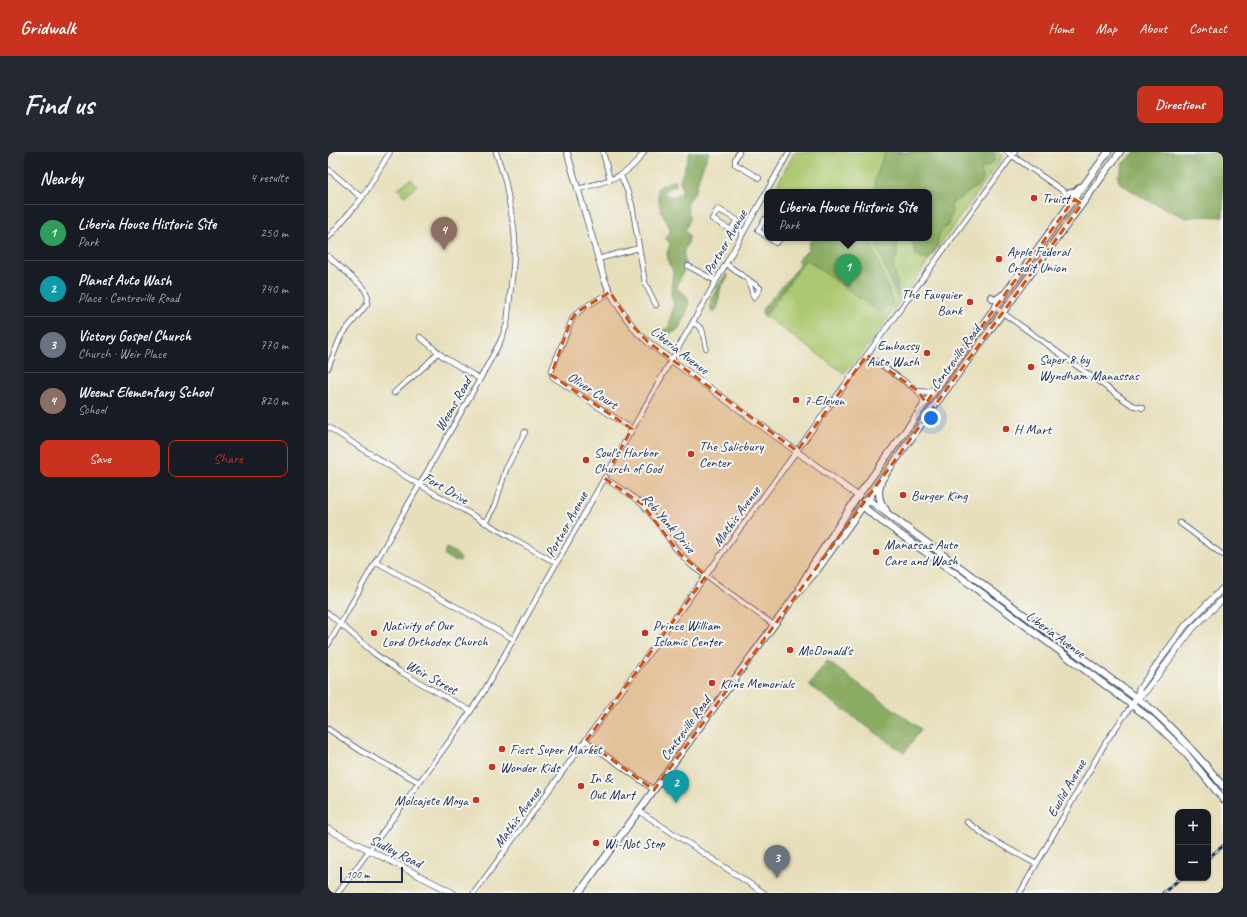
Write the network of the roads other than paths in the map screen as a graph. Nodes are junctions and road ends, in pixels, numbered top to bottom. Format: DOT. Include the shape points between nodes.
graph roads {
  1 [pos="390,152"];
  2 [pos="496,152"];
  3 [pos="566,152"];
  4 [pos="603,152"];
  5 [pos="644,152"];
  6 [pos="739,152"];
  7 [pos="789,152"];
  8 [pos="1007,152"];
  9 [pos="1108,152"];
  10 [pos="1120,152"];
  11 [pos="1014,154"];
  12 [pos="328,169"];
  13 [pos="621,176"];
  14 [pos="760,178"];
  15 [pos="610,180"];
  16 [pos="1089,180"];
  17 [pos="578,189"];
  18 [pos="768,189"];
  19 [pos="1066,194"];
  20 [pos="764,197"];
  21 [pos="362,198"];
  22 [pos="1074,199"];
  23 [pos="1082,204"];
  24 [pos="755,213"];
  25 [pos="764,219"];
  26 [pos="764,222"];
  27 [pos="733,226"];
  28 [pos="744,232"];
  29 [pos="764,234"];
  30 [pos="328,238"];
  31 [pos="639,248"];
  32 [pos="328,256"];
  33 [pos="598,259"];
  34 [pos="726,264"];
  35 [pos="688,266"];
  36 [pos="748,279"];
  37 [pos="716,281"];
  38 [pos="1008,291"];
  39 [pos="610,292"];
  40 [pos="991,297"];
  41 [pos="656,305"];
  42 [pos="996,308"];
  43 [pos="1002,313"];
  44 [pos="693,322"];
  45 [pos="420,337"];
  46 [pos="706,348"];
  47 [pos="437,353"];
  48 [pos="867,355"];
  49 [pos="671,360"];
  50 [pos="328,368"];
  51 [pos="480,379"];
  52 [pos="941,382"];
  53 [pos="918,391"];
  54 [pos="394,393"];
  55 [pos="923,407"];
  56 [pos="1143,408"];
  57 [pos="328,427"];
  58 [pos="632,429"];
  59 [pos="525,432"];
  60 [pos="797,452"];
  61 [pos="604,478"];
  62 [pos="882,479"];
  63 [pos="419,485"];
  64 [pos="858,496"];
  65 [pos="865,502"];
  66 [pos="873,515"];
  67 [pos="891,516"];
  68 [pos="850,522"];
  69 [pos="485,523"];
  70 [pos="1180,523"];
  71 [pos="1223,555"];
  72 [pos="375,561"];
  73 [pos="556,563"];
  74 [pos="706,576"];
  75 [pos="1223,588"];
  76 [pos="796,596"];
  77 [pos="1223,599"];
  78 [pos="328,613"];
  79 [pos="340,624"];
  80 [pos="774,625"];
  81 [pos="514,639"];
  82 [pos="328,645"];
  83 [pos="1137,698"];
  84 [pos="1132,705"];
  85 [pos="471,711"];
  86 [pos="328,729"];
  87 [pos="586,741"];
  88 [pos="419,782"];
  89 [pos="1223,786"];
  90 [pos="654,790"];
  91 [pos="1223,799"];
  92 [pos="639,811"];
  93 [pos="967,822"];
  94 [pos="328,829"];
  95 [pos="369,850"];
  96 [pos="1036,864"];
  97 [pos="338,893"];
  98 [pos="453,893"];
  99 [pos="474,893"];
  100 [pos="579,893"];
  101 [pos="764,893"];
  102 [pos="1020,893"];
  1 -- 21 [label="street"];
  2 -- 51 [label="street, Weems Road" via="512,214 515,241 508,324"];
  3 -- 17 [label="main road, Liberia Avenue"];
  4 -- 15 [label="street"];
  5 -- 13 [label="street"];
  6 -- 14 [label="street" via="735,164"];
  7 -- 18 [label="street, Portner Avenue"];
  8 -- 11 [label="street"];
  9 -- 16 [label="highway, Centreville Road"];
  10 -- 23 [label="highway, Centreville Road"];
  11 -- 19 [label="street"];
  11 -- 48 [label="street, Mathis Avenue"];
  12 -- 21 [label="street"];
  13 -- 15 [label="street"];
  13 -- 31 [label="street" via="632,205"];
  15 -- 17 [label="street"];
  16 -- 19 [label="highway" via="1074,192"];
  16 -- 22 [label="highway, Centreville Road"];
  17 -- 33 [label="main road, Liberia Avenue"];
  19 -- 22 [label="street"];
  20 -- 24 [label="street, Portner Avenue"];
  21 -- 30 [label="street"];
  22 -- 23 [label="street"];
  22 -- 38 [label="highway, Centreville Road"];
  23 -- 43 [label="highway, Centreville Road"];
  24 -- 25 [label="street"];
  24 -- 28 [label="street, Portner Avenue"];
  26 -- 29 [label="street" via="758,230"];
  27 -- 27 [label="street" via="731,230 712,219 718,209 736,220"];
  27 -- 28 [label="street"];
  28 -- 34 [label="street, Portner Avenue"];
  31 -- 33 [label="street"];
  31 -- 41 [label="street" via="645,283"];
  32 -- 50 [label="street" via="364,288 368,297 366,304 341,336"];
  33 -- 39 [label="main road, Liberia Avenue"];
  34 -- 36 [label="street"];
  34 -- 37 [label="street, Portner Avenue"];
  35 -- 37 [label="street"];
  37 -- 44 [label="street, Portner Avenue"];
  38 -- 40 [label="highway" via="996,300"];
  38 -- 42 [label="highway, Centreville Road"];
  39 -- 49 [label="main road, Liberia Avenue" via="638,333"];
  39 -- 58 [label="street, Oliver Court" via="573,317 551,372 553,377"];
  42 -- 43 [label="street"];
  42 -- 52 [label="highway, Centreville Road"];
  43 -- 56 [label="street" via="1123,400"];
  43 -- 62 [label="highway, Centreville Road"];
  44 -- 46 [label="street" via="702,329"];
  44 -- 49 [label="street, Portner Avenue"];
  45 -- 47 [label="street"];
  47 -- 51 [label="street"];
  47 -- 54 [label="street" via="422,370"];
  48 -- 53 [label="street"];
  48 -- 60 [label="street, Mathis Avenue"];
  49 -- 58 [label="street, Portner Avenue"];
  49 -- 60 [label="main road, Liberia Avenue"];
  51 -- 63 [label="street, Weems Road"];
  52 -- 53 [label="street" via="928,392"];
  52 -- 55 [label="highway, Centreville Road"];
  53 -- 55 [label="street" via="923,399"];
  55 -- 64 [label="highway, Centreville Road"];
  57 -- 63 [label="street, Fort Drive"];
  58 -- 61 [label="street, Portner Avenue"];
  59 -- 69 [label="street" via="506,469 495,505"];
  60 -- 64 [label="main road, Liberia Avenue"];
  60 -- 74 [label="street, Mathis Avenue"];
  61 -- 73 [label="street, Portner Avenue"];
  61 -- 74 [label="street, Reb Yank Drive" via="642,504 684,558"];
  62 -- 65 [label="highway, Centreville Road"];
  62 -- 67 [label="highway" via="879,490 880,502"];
  63 -- 69 [label="street, Fort Drive"];
  63 -- 72 [label="street, Weems Road"];
  64 -- 65 [label="highway, Liberia Avenue"];
  64 -- 76 [label="highway, Centreville Road" via="812,566"];
  65 -- 66 [label="highway, Liberia Avenue" via="865,508"];
  65 -- 67 [label="highway, Liberia Avenue" via="870,501"];
  65 -- 68 [label="highway, Centreville Road"];
  66 -- 68 [label="highway" via="862,515"];
  66 -- 84 [label="highway, Liberia Avenue"];
  67 -- 83 [label="highway, Liberia Avenue"];
  68 -- 76 [label="highway, Centreville Road"];
  69 -- 73 [label="street, Fort Drive"];
  70 -- 71 [label="street"];
  72 -- 79 [label="street, Weems Road"];
  72 -- 81 [label="street"];
  73 -- 81 [label="street, Portner Avenue"];
  74 -- 80 [label="street, Reb Yank Drive"];
  74 -- 87 [label="street, Mathis Avenue"];
  75 -- 83 [label="main road, Euclid Avenue" via="1181,631 1139,689"];
  76 -- 80 [label="highway, Centreville Road"];
  77 -- 83 [label="main road, Euclid Avenue" via="1193,628 1145,692"];
  78 -- 79 [label="street, Weir Street"];
  79 -- 82 [label="street, Weems Road"];
  79 -- 85 [label="street, Weir Street" via="399,671"];
  80 -- 90 [label="highway, Centreville Road"];
  81 -- 85 [label="street, Portner Avenue"];
  83 -- 84 [label="main road, Euclid Avenue"];
  83 -- 89 [label="highway, Liberia Avenue" via="1175,730"];
  84 -- 91 [label="highway, Liberia Avenue" via="1183,750"];
  84 -- 96 [label="street, Euclid Avenue" via="1111,732"];
  85 -- 88 [label="street, Portner Avenue"];
  86 -- 88 [label="street" via="361,751"];
  87 -- 90 [label="street"];
  87 -- 99 [label="street, Mathis Avenue"];
  88 -- 95 [label="street, Portner Avenue"];
  90 -- 92 [label="highway, Centreville Road"];
  92 -- 100 [label="highway, Centreville Road"];
  92 -- 101 [label="street"];
  93 -- 96 [label="street" via="989,838"];
  94 -- 95 [label="main road, Sudley Road"];
  95 -- 97 [label="street, Portner Avenue"];
  95 -- 98 [label="main road, Sudley Road"];
  96 -- 102 [label="street, Euclid Avenue"];
}
